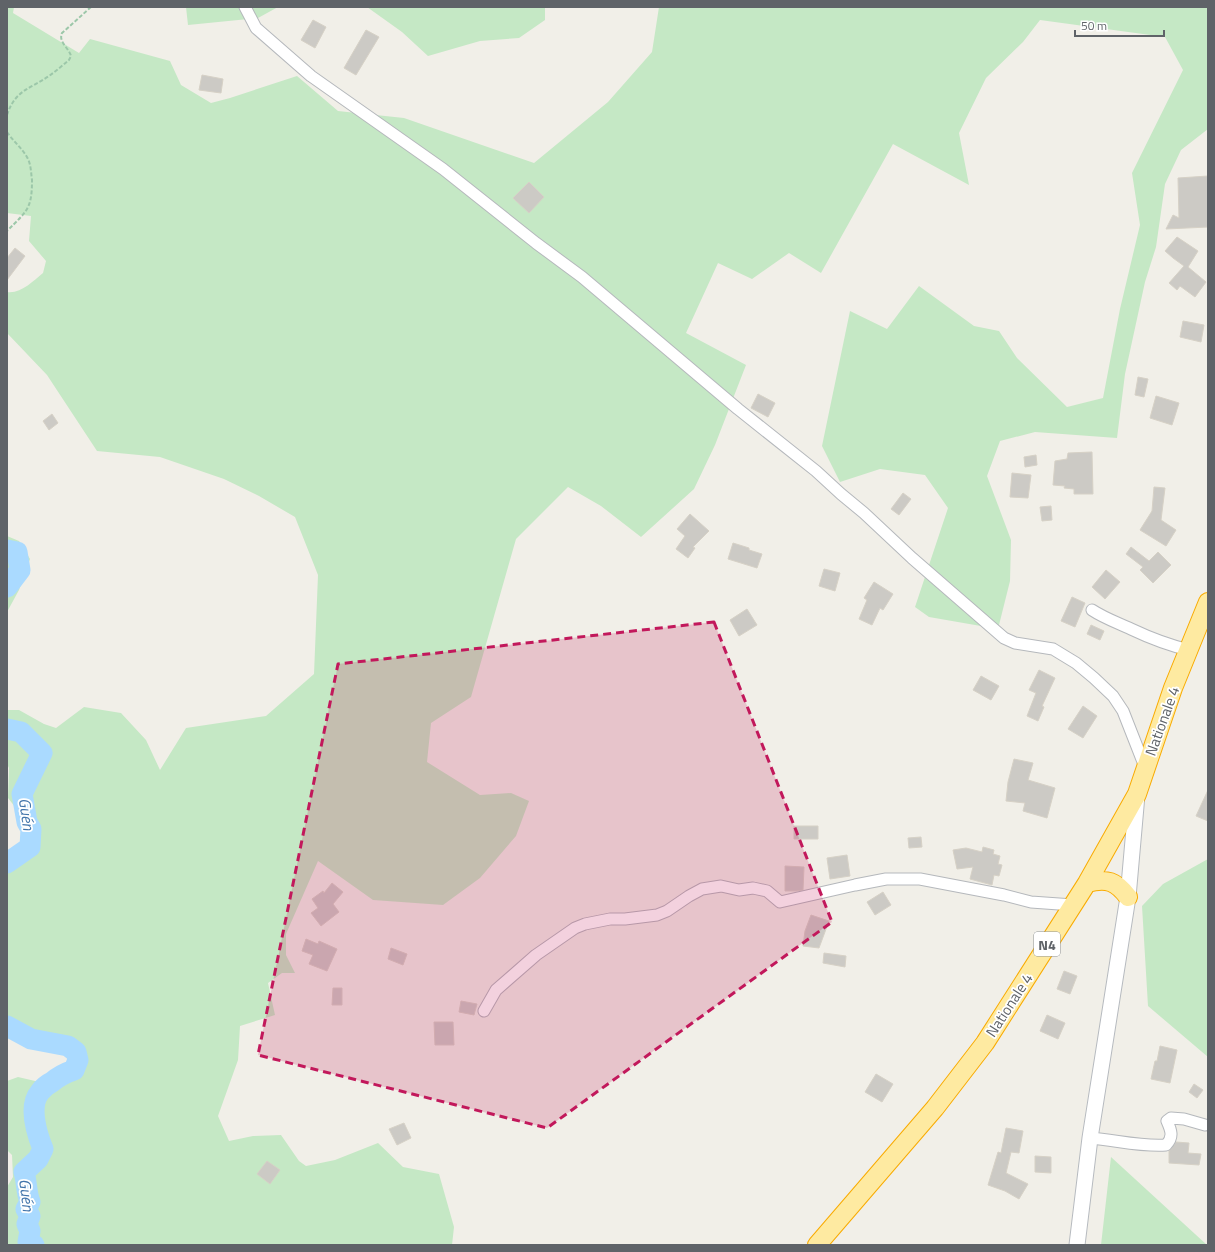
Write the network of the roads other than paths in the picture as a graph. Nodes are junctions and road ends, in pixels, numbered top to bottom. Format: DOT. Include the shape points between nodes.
graph roads {
  1 [pos="245,7"];
  2 [pos="1092,610"];
  3 [pos="1206,612"];
  4 [pos="1189,650"];
  5 [pos="1145,767"];
  6 [pos="1137,794"];
  7 [pos="1087,883"];
  8 [pos="1128,897"];
  9 [pos="1073,905"];
  10 [pos="484,1011"];
  11 [pos="1205,1125"];
  12 [pos="1090,1138"];
  13 [pos="817,1245"];
  14 [pos="1077,1245"];
  1 -- 5 [label="street" via="256,28 311,76 443,169 582,277 738,409 816,471 1004,638 1014,643 1054,649 1094,678 1113,696 1123,711"];
  2 -- 4 [label="street" via="1151,638"];
  3 -- 4 [label="highway, Nationale 4 / N4"];
  4 -- 5 [label="highway, Nationale 4 / N4"];
  5 -- 6 [label="highway, Nationale 4 / N4"];
  6 -- 7 [label="highway, Nationale 4 / N4"];
  6 -- 8 [label="main road"];
  7 -- 8 [label="highway" via="1099,880 1111,882 1121,888"];
  7 -- 9 [label="highway, Nationale 4 / N4"];
  8 -- 12 [label="main road"];
  9 -- 10 [label="street" via="1031,902 920,879 886,879 780,902 767,891 753,888 739,890 721,886 702,889 657,915 610,919 575,928 536,955 496,990"];
  9 -- 13 [label="highway, Nationale 4 / N4" via="985,1043 935,1108"];
  11 -- 12 [label="street" via="1171,1118 1167,1121 1172,1132 1171,1139 1166,1145 1146,1146"];
  12 -- 14 [label="main road"];
}
